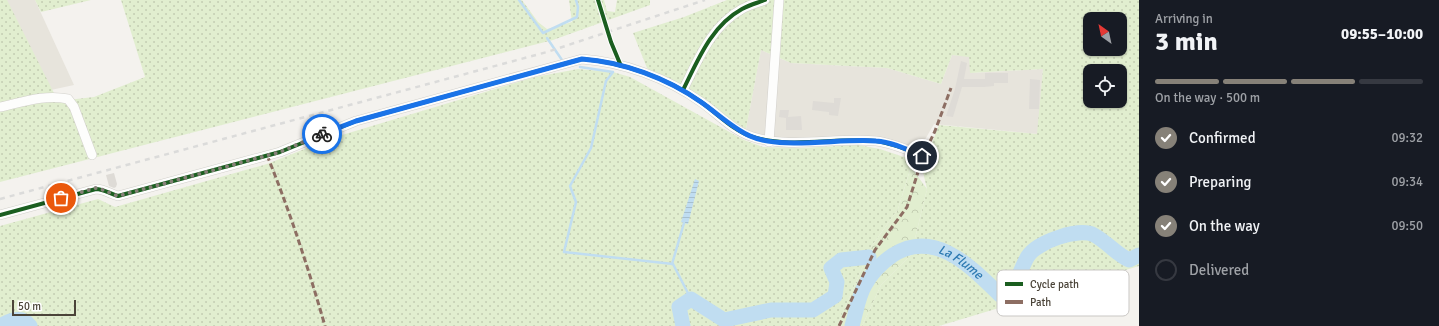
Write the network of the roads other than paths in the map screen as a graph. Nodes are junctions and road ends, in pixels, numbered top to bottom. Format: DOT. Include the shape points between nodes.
graph roads {
  1 [pos="765,0"];
  2 [pos="779,0"];
  3 [pos="683,90"];
  4 [pos="0,108"];
  5 [pos="769,142"];
  6 [pos="92,155"];
  7 [pos="922,156"];
  8 [pos="0,215"];
  1 -- 3 [label="street" via="742,9 724,21 710,38"];
  2 -- 5 [label="street"];
  3 -- 5 [label="street" via="750,137"];
  3 -- 8 [label="street" via="621,66 600,60 582,59 356,121 280,152 118,196 96,188"];
  4 -- 6 [label="street" via="42,98 68,99 74,107"];
  5 -- 7 [label="street" via="878,141"];
}
